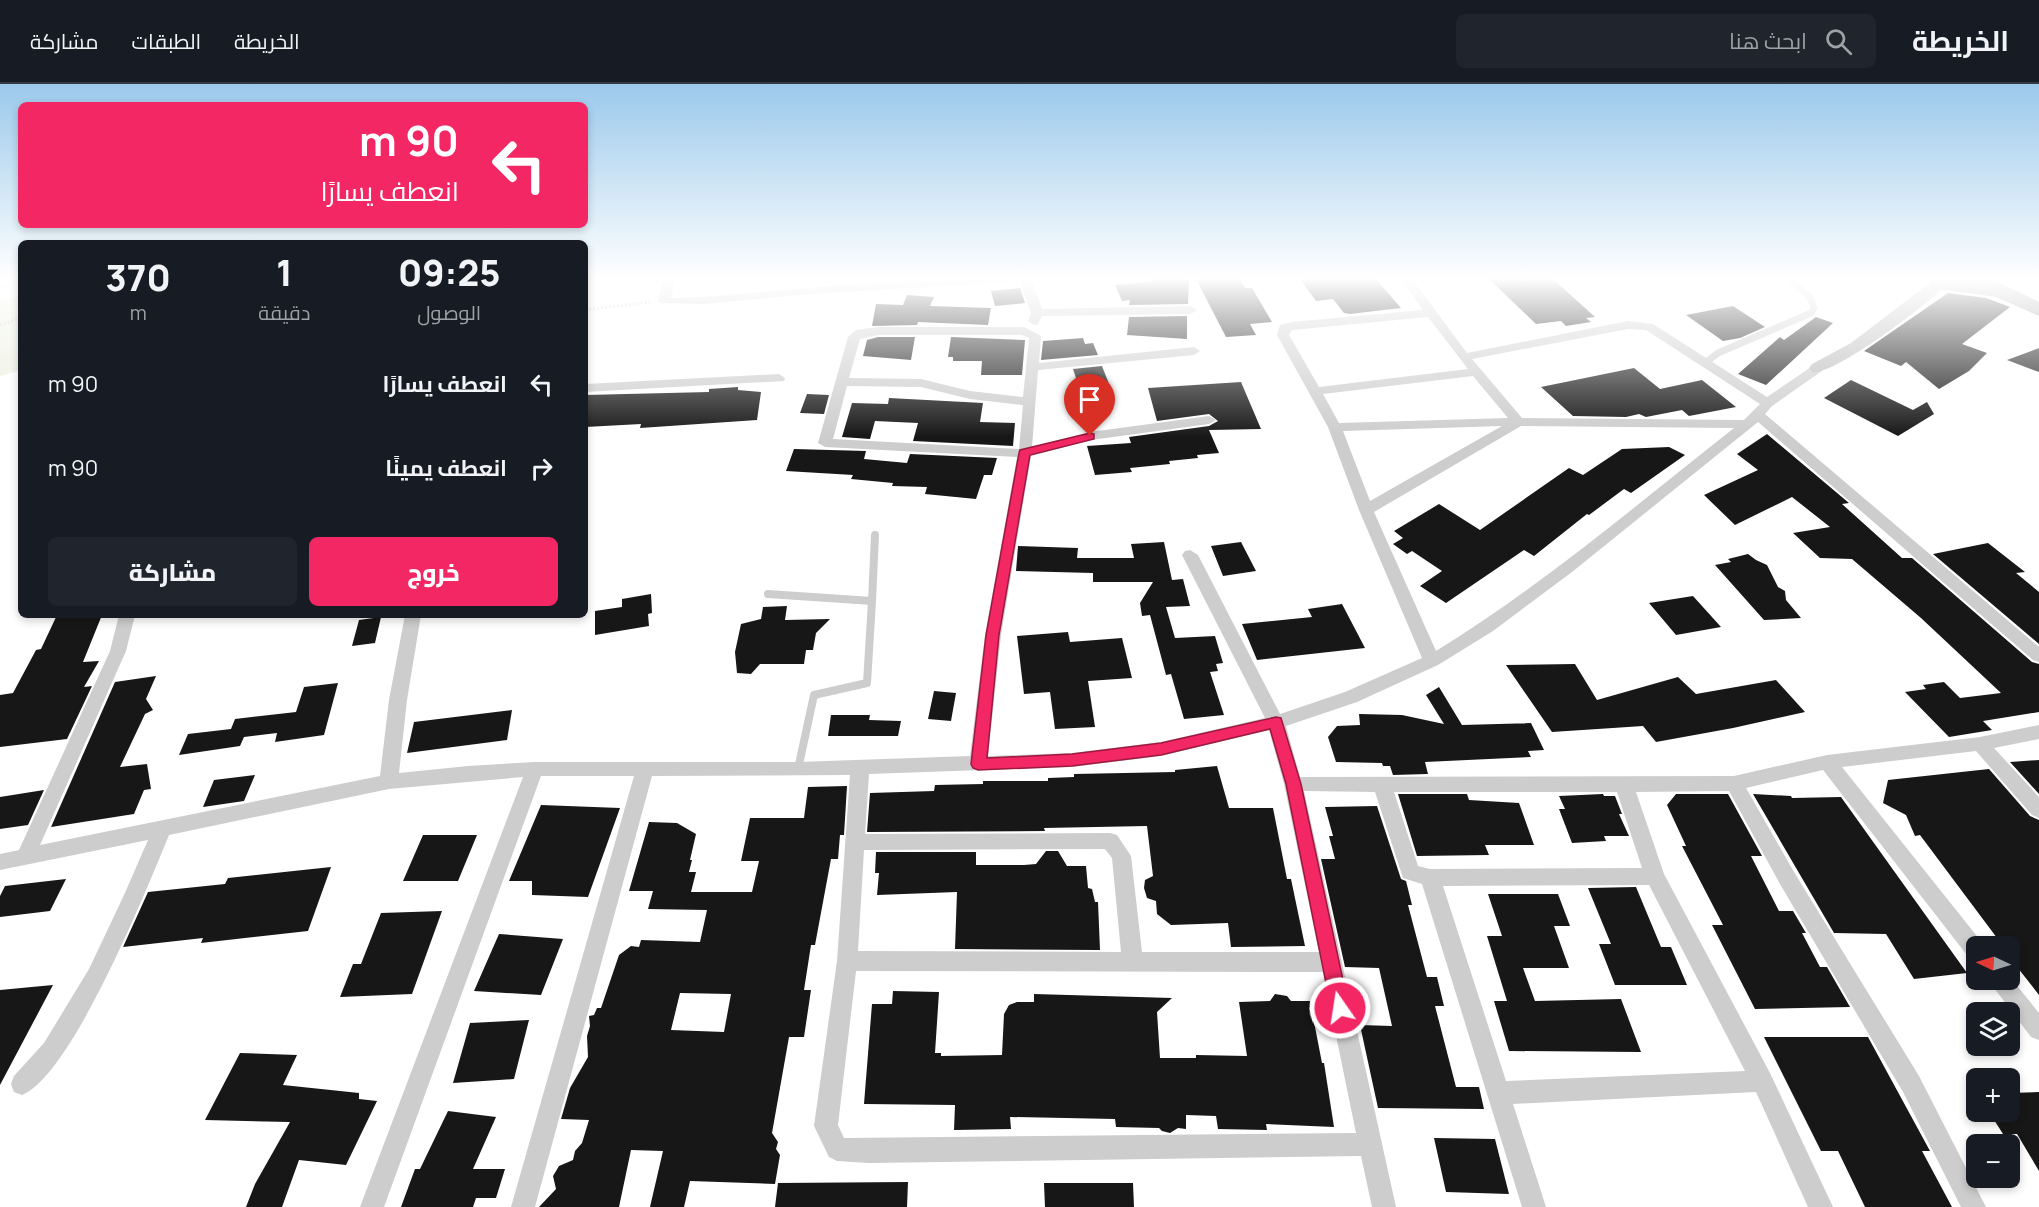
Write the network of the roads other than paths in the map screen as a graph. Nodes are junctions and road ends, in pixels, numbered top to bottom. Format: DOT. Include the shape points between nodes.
graph roads {
  1 [pos="874,331"];
  2 [pos="940,331"];
  3 [pos="1283,331"];
  4 [pos="1445,331"];
  5 [pos="1595,331"];
  6 [pos="1656,331"];
  7 [pos="1768,331"];
  8 [pos="1876,331"];
  9 [pos="1031,332"];
  10 [pos="1194,351"];
  11 [pos="1464,357"];
  12 [pos="1705,363"];
  13 [pos="1032,367"];
  14 [pos="1818,368"];
  15 [pos="1476,372"];
  16 [pos="779,378"];
  17 [pos="843,382"];
  18 [pos="588,388"];
  19 [pos="1316,391"];
  20 [pos="1029,402"];
  21 [pos="1757,414"];
  22 [pos="1209,420"];
  23 [pos="1518,423"];
  24 [pos="1335,427"];
  25 [pos="1024,453"];
  26 [pos="1366,510"];
  27 [pos="875,535"];
  28 [pos="1190,555"];
  29 [pos="768,594"];
  30 [pos="872,601"];
  31 [pos="126,618"];
  32 [pos="412,618"];
  33 [pos="2039,656"];
  34 [pos="1432,661"];
  35 [pos="1276,722"];
  36 [pos="2039,732"];
  37 [pos="1980,744"];
  38 [pos="1827,762"];
  39 [pos="978,764"];
  40 [pos="860,768"];
  41 [pos="535,769"];
  42 [pos="645,769"];
  43 [pos="798,769"];
  44 [pos="388,782"];
  45 [pos="1382,783"];
  46 [pos="1734,783"];
  47 [pos="1293,784"];
  48 [pos="1624,785"];
  49 [pos="2039,810"];
  50 [pos="162,828"];
  51 [pos="855,842"];
  52 [pos="26,856"];
  53 [pos="0,862"];
  54 [pos="1654,876"];
  55 [pos="1430,878"];
  56 [pos="1966,938"];
  57 [pos="847,961"];
  58 [pos="1133,962"];
  59 [pos="1330,962"];
  60 [pos="2007,990"];
  61 [pos="2039,1030"];
  62 [pos="1762,1081"];
  63 [pos="22,1084"];
  64 [pos="1499,1093"];
  65 [pos="1371,1144"];
  66 [pos="372,1207"];
  67 [pos="523,1207"];
  68 [pos="1384,1207"];
  69 [pos="1534,1207"];
  70 [pos="1821,1207"];
  71 [pos="1974,1207"];
  1 -- 17 [label="street" via="854,337"];
  2 -- 9 [label="street"];
  3 -- 19 [label="street"];
  4 -- 11 [label="street"];
  5 -- 11 [label="street"];
  6 -- 12 [label="street"];
  7 -- 12 [label="lane" via="1718,352"];
  8 -- 14 [label="street" via="1857,347"];
  9 -- 13 [label="street" via="1035,336"];
  10 -- 13 [label="street"];
  11 -- 15 [label="street"];
  12 -- 21 [label="street"];
  13 -- 20 [label="street"];
  14 -- 21 [label="street"];
  15 -- 19 [label="street"];
  15 -- 23 [label="street"];
  16 -- 18 [label="street"];
  17 -- 20 [label="street" via="921,383 970,395"];
  17 -- 25 [label="street" via="825,443"];
  19 -- 24 [label="street"];
  20 -- 25 [label="street"];
  21 -- 23 [label="street"];
  21 -- 33 [label="street"];
  21 -- 34 [label="street" via="1567,568 1487,627"];
  22 -- 25 [label="street" via="1090,436"];
  23 -- 24 [label="street"];
  23 -- 26 [label="street"];
  24 -- 26 [label="street"];
  25 -- 39 [label="street" via="993,635"];
  26 -- 34 [label="street"];
  27 -- 30 [label="lane"];
  28 -- 35 [label="street"];
  29 -- 30 [label="lane"];
  30 -- 43 [label="lane" via="867,682 814,694"];
  31 -- 52 [label="street" via="118,651"];
  32 -- 44 [label="street"];
  34 -- 35 [label="street" via="1351,697"];
  35 -- 39 [label="street" via="1161,749 1072,760"];
  35 -- 47 [label="street"];
  36 -- 37 [label="street"];
  37 -- 38 [label="street"];
  37 -- 49 [label="street"];
  38 -- 46 [label="street"];
  38 -- 56 [label="street"];
  39 -- 40 [label="street"];
  40 -- 43 [label="street"];
  40 -- 51 [label="street"];
  41 -- 42 [label="street"];
  41 -- 44 [label="street"];
  41 -- 66 [label="street"];
  42 -- 43 [label="street"];
  42 -- 67 [label="street"];
  44 -- 50 [label="street"];
  45 -- 47 [label="street"];
  45 -- 48 [label="street"];
  45 -- 55 [label="street" via="1410,872"];
  46 -- 48 [label="street"];
  46 -- 71 [label="street" via="1911,1084"];
  47 -- 59 [label="street"];
  48 -- 54 [label="street"];
  50 -- 52 [label="street"];
  50 -- 63 [label="street" via="96,976 52,1051"];
  51 -- 57 [label="street"];
  51 -- 58 [label="street" via="1110,841 1121,856"];
  52 -- 53 [label="street"];
  54 -- 55 [label="street"];
  54 -- 62 [label="street"];
  55 -- 64 [label="street"];
  57 -- 58 [label="street"];
  57 -- 65 [label="street" via="826,1126 837,1149 1105,1150"];
  58 -- 59 [label="street"];
  59 -- 65 [label="street"];
  60 -- 61 [label="street"];
  62 -- 64 [label="street"];
  62 -- 70 [label="street"];
  64 -- 69 [label="street"];
  65 -- 68 [label="street"];
}
